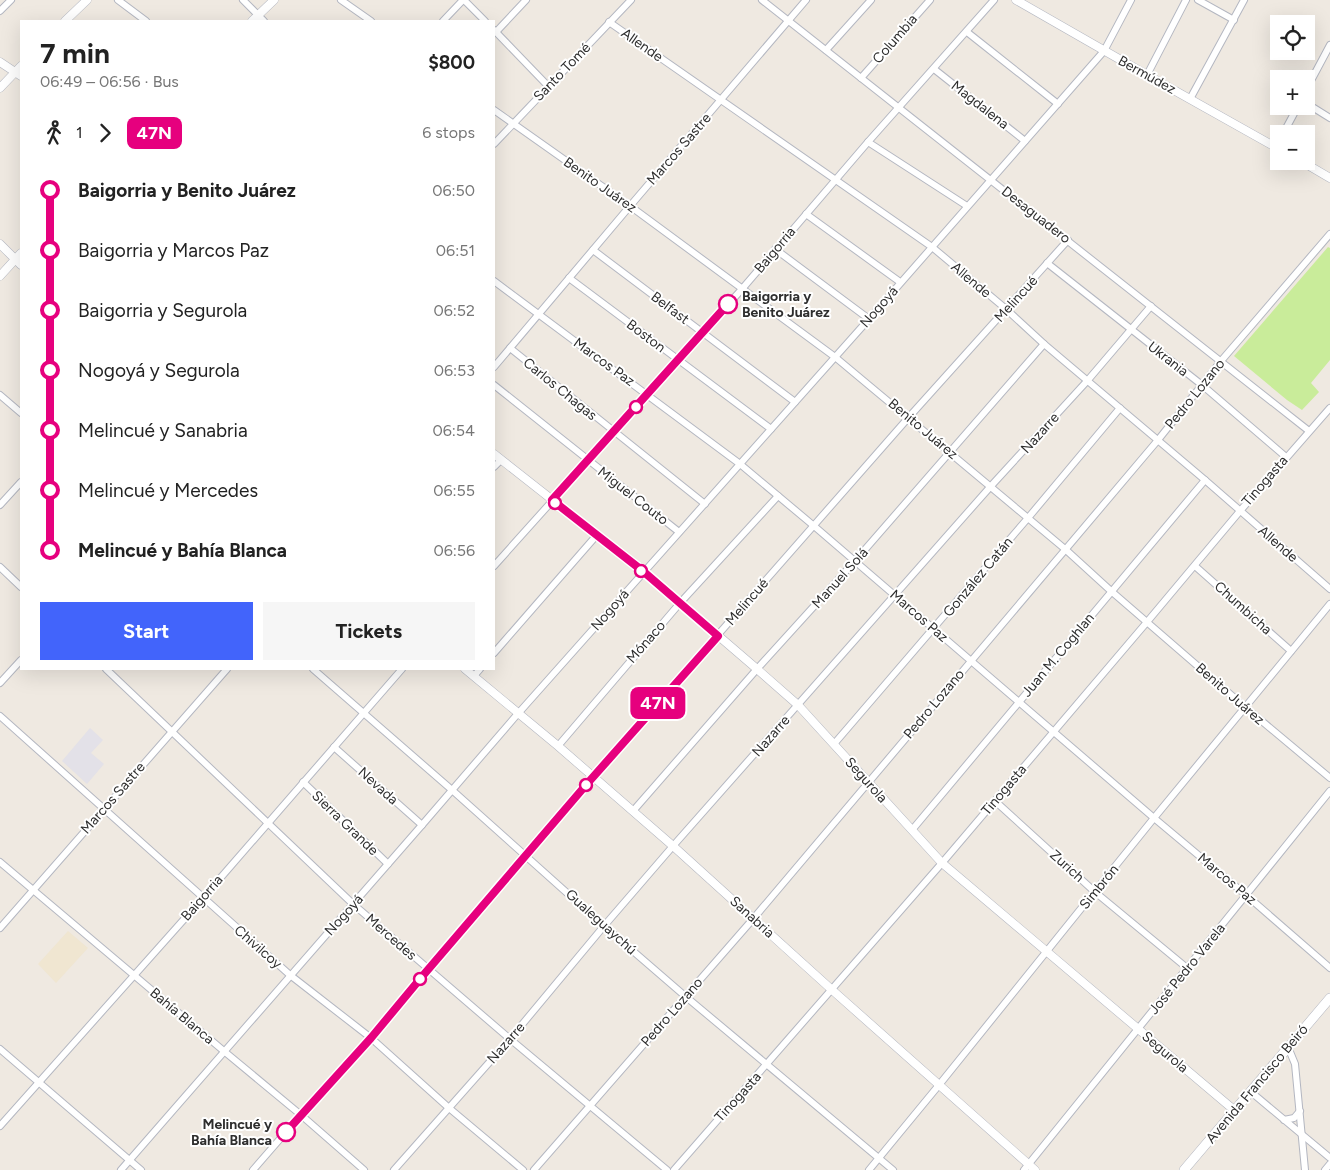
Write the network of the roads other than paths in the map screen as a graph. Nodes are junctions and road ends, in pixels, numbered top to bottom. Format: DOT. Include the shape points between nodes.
graph roads {
  1 [pos="11,0"];
  2 [pos="87,0"];
  3 [pos="118,0"];
  4 [pos="242,0"];
  5 [pos="274,0"];
  6 [pos="341,0"];
  7 [pos="463,0"];
  8 [pos="526,0"];
  9 [pos="630,0"];
  10 [pos="762,0"];
  11 [pos="806,0"];
  12 [pos="871,0"];
  13 [pos="930,0"];
  14 [pos="994,0"];
  15 [pos="1016,0"];
  16 [pos="1130,0"];
  17 [pos="1186,0"];
  18 [pos="1198,0"];
  19 [pos="1244,0"];
  20 [pos="0,11"];
  21 [pos="258,19"];
  22 [pos="66,20"];
  23 [pos="145,20"];
  24 [pos="370,20"];
  25 [pos="444,20"];
  26 [pos="484,20"];
  27 [pos="788,20"];
  28 [pos="1234,20"];
  29 [pos="610,22"];
  30 [pos="495,31"];
  31 [pos="967,32"];
  32 [pos="1330,45"];
  33 [pos="826,50"];
  34 [pos="1104,51"];
  35 [pos="0,62"];
  36 [pos="934,69"];
  37 [pos="19,72"];
  38 [pos="1315,73"];
  39 [pos="1146,75"];
  40 [pos="861,78"];
  41 [pos="548,86"];
  42 [pos="0,88"];
  43 [pos="1190,99"];
  44 [pos="721,100"];
  45 [pos="1058,104"];
  46 [pos="899,108"];
  47 [pos="1315,109"];
  48 [pos="495,111"];
  49 [pos="1330,118"];
  50 [pos="513,124"];
  51 [pos="1025,141"];
  52 [pos="868,142"];
  53 [pos="1270,142"];
  54 [pos="495,143"];
  55 [pos="1315,169"];
  56 [pos="1330,178"];
  57 [pos="836,180"];
  58 [pos="990,180"];
  59 [pos="630,206"];
  60 [pos="967,206"];
  61 [pos="806,214"];
  62 [pos="1330,234"];
  63 [pos="1068,240"];
  64 [pos="0,244"];
  65 [pos="932,247"];
  66 [pos="775,249"];
  67 [pos="593,250"];
  68 [pos="19,259"];
  69 [pos="1047,263"];
  70 [pos="0,276"];
  71 [pos="569,278"];
  72 [pos="495,282"];
  73 [pos="900,282"];
  74 [pos="742,289"];
  75 [pos="1151,306"];
  76 [pos="1006,309"];
  77 [pos="538,314"];
  78 [pos="869,319"];
  79 [pos="1130,330"];
  80 [pos="703,332"];
  81 [pos="1044,344"];
  82 [pos="510,348"];
  83 [pos="836,357"];
  84 [pos="678,360"];
  85 [pos="1221,361"];
  86 [pos="495,367"];
  87 [pos="1088,380"];
  88 [pos="495,386"];
  89 [pos="1202,386"];
  90 [pos="0,394"];
  91 [pos="647,394"];
  92 [pos="795,402"];
  93 [pos="1120,408"];
  94 [pos="1330,408"];
  95 [pos="20,412"];
  96 [pos="909,417"];
  97 [pos="771,429"];
  98 [pos="1310,431"];
  99 [pos="614,432"];
  100 [pos="1158,440"];
  101 [pos="951,452"];
  102 [pos="495,455"];
  103 [pos="1286,457"];
  104 [pos="501,460"];
  105 [pos="588,460"];
  106 [pos="740,464"];
  107 [pos="495,466"];
  108 [pos="1205,480"];
  109 [pos="20,483"];
  110 [pos="991,486"];
  111 [pos="778,496"];
  112 [pos="552,500"];
  113 [pos="705,504"];
  114 [pos="0,505"];
  115 [pos="1240,511"];
  116 [pos="1028,518"];
  117 [pos="814,526"];
  118 [pos="679,532"];
  119 [pos="596,536"];
  120 [pos="1065,549"];
  121 [pos="855,561"];
  122 [pos="495,565"];
  123 [pos="1195,566"];
  124 [pos="0,567"];
  125 [pos="644,572"];
  126 [pos="20,586"];
  127 [pos="1330,589"];
  128 [pos="1111,591"];
  129 [pos="895,596"];
  130 [pos="680,603"];
  131 [pos="1330,604"];
  132 [pos="1147,622"];
  133 [pos="934,629"];
  134 [pos="718,636"];
  135 [pos="1291,651"];
  136 [pos="495,653"];
  137 [pos="20,661"];
  138 [pos="970,661"];
  139 [pos="757,669"];
  140 [pos="107,670"];
  141 [pos="226,670"];
  142 [pos="314,670"];
  143 [pos="401,670"];
  144 [pos="466,670"];
  145 [pos="479,670"];
  146 [pos="474,676"];
  147 [pos="0,683"];
  148 [pos="1019,702"];
  149 [pos="798,705"];
  150 [pos="1245,707"];
  151 [pos="364,713"];
  152 [pos="518,714"];
  153 [pos="0,716"];
  154 [pos="172,731"];
  155 [pos="1054,731"];
  156 [pos="834,744"];
  157 [pos="558,746"];
  158 [pos="334,747"];
  159 [pos="593,777"];
  160 [pos="1330,778"];
  161 [pos="303,782"];
  162 [pos="868,783"];
  163 [pos="452,790"];
  164 [pos="1330,791"];
  165 [pos="995,801"];
  166 [pos="104,809"];
  167 [pos="633,811"];
  168 [pos="1154,818"];
  169 [pos="268,822"];
  170 [pos="422,825"];
  171 [pos="912,830"];
  172 [pos="673,846"];
  173 [pos="526,855"];
  174 [pos="0,862"];
  175 [pos="942,863"];
  176 [pos="388,864"];
  177 [pos="34,890"];
  178 [pos="1095,892"];
  179 [pos="1246,895"];
  180 [pos="202,898"];
  181 [pos="353,904"];
  182 [pos="753,919"];
  183 [pos="604,926"];
  184 [pos="0,928"];
  185 [pos="1046,952"];
  186 [pos="1187,968"];
  187 [pos="1330,968"];
  188 [pos="428,970"];
  189 [pos="135,975"];
  190 [pos="290,975"];
  191 [pos="831,989"];
  192 [pos="685,996"];
  193 [pos="1330,998"];
  194 [pos="1138,1030"];
  195 [pos="371,1038"];
  196 [pos="510,1039"];
  197 [pos="1288,1048"];
  198 [pos="0,1049"];
  199 [pos="225,1052"];
  200 [pos="767,1064"];
  201 [pos="39,1083"];
  202 [pos="940,1085"];
  203 [pos="1251,1092"];
  204 [pos="591,1106"];
  205 [pos="449,1108"];
  206 [pos="1234,1110"];
  207 [pos="1300,1112"];
  208 [pos="301,1114"];
  209 [pos="1284,1120"];
  210 [pos="0,1126"];
  211 [pos="1303,1135"];
  212 [pos="879,1158"];
  213 [pos="1330,1158"];
  214 [pos="130,1160"];
  215 [pos="1330,1164"];
  216 [pos="1030,1168"];
  217 [pos="121,1170"];
  218 [pos="141,1170"];
  219 [pos="253,1170"];
  220 [pos="364,1170"];
  221 [pos="394,1170"];
  222 [pos="523,1170"];
  223 [pos="534,1170"];
  224 [pos="667,1170"];
  225 [pos="674,1170"];
  226 [pos="869,1170"];
  227 [pos="893,1170"];
  228 [pos="1184,1170"];
  229 [pos="1305,1170"];
  230 [pos="1325,1170"];
  1 -- 20 [label="street"];
  2 -- 22 [label="street"];
  3 -- 23 [label="street"];
  4 -- 21 [label="street"];
  5 -- 21 [label="street"];
  6 -- 24 [label="street"];
  7 -- 25 [label="street"];
  7 -- 26 [label="street"];
  8 -- 30 [label="street"];
  9 -- 29 [label="street, Santo Tomé"];
  10 -- 27 [label="street, Desaguadero"];
  11 -- 27 [label="street, Marcos Sastre"];
  12 -- 33 [label="street"];
  13 -- 40 [label="street, Columbia"];
  14 -- 31 [label="street, Baigorria"];
  15 -- 34 [label="street, Bermúdez"];
  16 -- 34 [label="street, Nogoyá"];
  17 -- 39 [label="street"];
  18 -- 28 [label="street"];
  19 -- 28 [label="street"];
  27 -- 33 [label="street, Desaguadero"];
  27 -- 44 [label="street, Marcos Sastre"];
  28 -- 43 [label="street"];
  29 -- 41 [label="street, Santo Tomé"];
  29 -- 44 [label="street, Allende"];
  30 -- 41 [label="street"];
  31 -- 36 [label="street, Baigorria"];
  31 -- 45 [label="street"];
  32 -- 38 [label="street"];
  33 -- 40 [label="street, Desaguadero"];
  34 -- 39 [label="street, Bermúdez"];
  34 -- 45 [label="street, Nogoyá"];
  35 -- 37 [label="street"];
  36 -- 46 [label="street, Baigorria"];
  36 -- 51 [label="street, Magdalena"];
  37 -- 42 [label="street"];
  39 -- 43 [label="street, Bermúdez"];
  40 -- 46 [label="street, Desaguadero"];
  41 -- 50 [label="street, Santo Tomé"];
  43 -- 53 [label="street, Bermúdez"];
  44 -- 57 [label="street, Allende"];
  44 -- 59 [label="street, Marcos Sastre"];
  45 -- 51 [label="street, Nogoyá"];
  46 -- 52 [label="street, Baigorria"];
  46 -- 58 [label="street, Desaguadero"];
  47 -- 49 [label="street"];
  48 -- 50 [label="street, Benito Juárez"];
  50 -- 54 [label="street, Santo Tomé"];
  50 -- 59 [label="street, Benito Juárez"];
  51 -- 58 [label="street, Nogoyá"];
  52 -- 57 [label="street, Baigorria"];
  52 -- 60 [label="street"];
  55 -- 56 [label="street"];
  57 -- 61 [label="street, Baigorria"];
  57 -- 65 [label="street, Allende"];
  58 -- 60 [label="street, Nogoyá"];
  58 -- 63 [label="street, Desaguadero"];
  59 -- 67 [label="street, Marcos Sastre"];
  59 -- 74 [label="street, Benito Juárez"];
  60 -- 65 [label="street, Nogoyá"];
  61 -- 66 [label="street, Baigorria"];
  61 -- 73 [label="street"];
  62 -- 85 [label="street, Pedro Lozano"];
  63 -- 69 [label="street, Melincué"];
  63 -- 75 [label="street, Desaguadero"];
  64 -- 68 [label="street"];
  65 -- 73 [label="street, Nogoyá"];
  65 -- 76 [label="street, Allende"];
  66 -- 74 [label="street, Baigorria"];
  66 -- 78 [label="street"];
  67 -- 71 [label="street, Marcos Sastre"];
  67 -- 80 [label="street, Belfast"];
  68 -- 70 [label="street"];
  69 -- 76 [label="street, Melincué"];
  69 -- 79 [label="street, Ukrania"];
  71 -- 77 [label="street, Marcos Sastre"];
  71 -- 84 [label="street, Boston"];
  72 -- 77 [label="street, Marcos Paz"];
  73 -- 78 [label="street, Nogoyá"];
  74 -- 80 [label="street, Baigorria"];
  74 -- 83 [label="street, Benito Juárez"];
  75 -- 79 [label="street, Nazarre"];
  75 -- 85 [label="street, Desaguadero"];
  76 -- 81 [label="street, Allende"];
  76 -- 96 [label="street, Melincué"];
  77 -- 82 [label="street, Marcos Sastre"];
  77 -- 91 [label="street, Marcos Paz"];
  78 -- 83 [label="street, Nogoyá"];
  79 -- 87 [label="street, Nazarre"];
  79 -- 89 [label="street, Ukrania"];
  80 -- 84 [label="street, Baigorria"];
  80 -- 92 [label="street, Belfast"];
  81 -- 87 [label="street, Allende"];
  81 -- 101 [label="street, Manuel Solá"];
  82 -- 86 [label="street, Marcos Sastre"];
  82 -- 99 [label="street, Carlos Chagas"];
  83 -- 92 [label="street, Nogoyá"];
  83 -- 96 [label="street, Benito Juárez"];
  84 -- 91 [label="street, Baigorria"];
  84 -- 97 [label="street, Boston"];
  85 -- 89 [label="street, Pedro Lozano"];
  85 -- 98 [label="street, Desaguadero"];
  87 -- 93 [label="street, Allende"];
  87 -- 110 [label="street, Nazarre"];
  88 -- 105 [label="street, Miguel Couto"];
  89 -- 100 [label="street, Pedro Lozano"];
  89 -- 103 [label="street, Ukrania"];
  90 -- 95 [label="street"];
  91 -- 99 [label="street, Baigorria"];
  91 -- 106 [label="street, Marcos Paz"];
  92 -- 97 [label="street, Nogoyá"];
  93 -- 100 [label="street, Allende"];
  93 -- 116 [label="street, González Catán"];
  94 -- 98 [label="street, Tinogasta"];
  96 -- 101 [label="street, Benito Juárez"];
  96 -- 117 [label="street, Melincué"];
  97 -- 106 [label="street, Nogoyá"];
  98 -- 103 [label="street, Tinogasta"];
  99 -- 105 [label="street, Baigorria"];
  99 -- 113 [label="street, Carlos Chagas"];
  100 -- 108 [label="street, Allende"];
  100 -- 120 [label="street, Pedro Lozano"];
  101 -- 110 [label="street, Benito Juárez"];
  101 -- 121 [label="street, Manuel Solá"];
  102 -- 104 [label="street, Segurola"];
  103 -- 115 [label="street, Tinogasta"];
  104 -- 107 [label="street"];
  104 -- 112 [label="street, Segurola"];
  105 -- 112 [label="street, Baigorria"];
  105 -- 118 [label="street, Miguel Couto"];
  106 -- 111 [label="street, Marcos Paz"];
  106 -- 113 [label="street, Nogoyá"];
  108 -- 115 [label="street, Allende"];
  108 -- 128 [label="street, Juan M. Coghlan"];
  109 -- 114 [label="street"];
  110 -- 116 [label="street, Benito Juárez"];
  110 -- 129 [label="street, Nazarre"];
  111 -- 117 [label="street, Marcos Paz"];
  111 -- 130 [label="street, Mónaco"];
  112 -- 119 [label="street, Segurola"];
  112 -- 122 [label="street, Baigorria"];
  113 -- 118 [label="street, Nogoyá"];
  115 -- 123 [label="street, Tinogasta"];
  115 -- 127 [label="street, Allende"];
  116 -- 120 [label="street, Benito Juárez"];
  116 -- 133 [label="street, González Catán"];
  117 -- 121 [label="street, Marcos Paz"];
  117 -- 134 [label="street, Melincué"];
  118 -- 125 [label="street, Nogoyá"];
  119 -- 125 [label="street, Segurola"];
  119 -- 136 [label="street"];
  120 -- 128 [label="street, Benito Juárez"];
  120 -- 138 [label="street, Pedro Lozano"];
  121 -- 129 [label="street, Marcos Paz"];
  121 -- 139 [label="street, Manuel Solá"];
  123 -- 132 [label="street, Tinogasta"];
  123 -- 135 [label="street, Chumbicha"];
  124 -- 126 [label="street"];
  125 -- 130 [label="street, Segurola"];
  125 -- 152 [label="street, Nogoyá"];
  128 -- 132 [label="street, Benito Juárez"];
  128 -- 148 [label="street, Juan M. Coghlan"];
  129 -- 133 [label="street, Marcos Paz"];
  129 -- 149 [label="street, Nazarre"];
  130 -- 134 [label="street, Segurola"];
  130 -- 157 [label="street, Mónaco"];
  131 -- 135 [label="street, Simbrón"];
  132 -- 150 [label="street, Benito Juárez"];
  132 -- 155 [label="street, Tinogasta"];
  133 -- 138 [label="street, Marcos Paz"];
  133 -- 156 [label="street, González Catán"];
  134 -- 139 [label="street, Segurola"];
  134 -- 159 [label="street, Melincué"];
  135 -- 150 [label="street, Simbrón"];
  137 -- 147 [label="street"];
  138 -- 148 [label="street, Marcos Paz"];
  138 -- 162 [label="street, Pedro Lozano"];
  139 -- 149 [label="street, Segurola"];
  139 -- 167 [label="street, Manuel Solá"];
  140 -- 154 [label="street, Mercedes"];
  141 -- 154 [label="street, Marcos Sastre"];
  142 -- 151 [label="street, Gualeguaychú"];
  143 -- 151 [label="street, Baigorria"];
  144 -- 146 [label="street, Sanabria"];
  145 -- 146 [label="street"];
  146 -- 152 [label="street, Sanabria"];
  148 -- 155 [label="street, Marcos Paz"];
  148 -- 171 [label="street, Juan M. Coghlan"];
  149 -- 156 [label="street, Segurola"];
  149 -- 172 [label="street, Nazarre"];
  150 -- 160 [label="street, Benito Juárez"];
  150 -- 168 [label="street, Simbrón"];
  151 -- 158 [label="street, Baigorria"];
  151 -- 163 [label="street, Gualeguaychú"];
  152 -- 157 [label="street, Sanabria"];
  152 -- 163 [label="street, Nogoyá"];
  153 -- 166 [label="street, Chivilcoy"];
  154 -- 166 [label="street, Marcos Sastre"];
  154 -- 169 [label="street, Mercedes"];
  155 -- 165 [label="street, Tinogasta"];
  155 -- 168 [label="street, Marcos Paz"];
  156 -- 162 [label="street, Segurola"];
  157 -- 159 [label="street, Sanabria"];
  158 -- 161 [label="street, Baigorria"];
  158 -- 170 [label="street, Nevada"];
  159 -- 167 [label="street, Sanabria"];
  159 -- 173 [label="street, Melincué"];
  161 -- 169 [label="street, Baigorria"];
  161 -- 176 [label="street, Sierra Grande"];
  162 -- 171 [label="street, Segurola"];
  162 -- 182 [label="street, Pedro Lozano"];
  163 -- 170 [label="street, Nogoyá"];
  163 -- 173 [label="street, Gualeguaychú"];
  164 -- 179 [label="street, José Pedro Varela"];
  165 -- 175 [label="street, Tinogasta"];
  165 -- 178 [label="street, Zurich"];
  166 -- 177 [label="street, Marcos Sastre"];
  166 -- 180 [label="street, Chivilcoy"];
  167 -- 172 [label="street, Sanabria"];
  168 -- 178 [label="street, Simbrón"];
  168 -- 179 [label="street, Marcos Paz"];
  169 -- 180 [label="street, Baigorria"];
  169 -- 181 [label="street, Mercedes"];
  170 -- 176 [label="street, Nogoyá"];
  171 -- 175 [label="street, Segurola"];
  172 -- 182 [label="street, Sanabria"];
  172 -- 183 [label="street, Nazarre"];
  173 -- 183 [label="street, Gualeguaychú"];
  173 -- 188 [label="street, Melincué"];
  174 -- 177 [label="street, Bahía Blanca"];
  175 -- 185 [label="street, Segurola"];
  175 -- 191 [label="street, Tinogasta"];
  176 -- 181 [label="street, Nogoyá"];
  177 -- 184 [label="street, Marcos Sastre"];
  177 -- 189 [label="street, Bahía Blanca"];
  178 -- 185 [label="street, Simbrón"];
  178 -- 186 [label="street, Zurich"];
  179 -- 186 [label="street, José Pedro Varela"];
  179 -- 187 [label="street, Marcos Paz"];
  180 -- 189 [label="street, Baigorria"];
  180 -- 190 [label="street, Chivilcoy"];
  181 -- 188 [label="street, Mercedes"];
  181 -- 190 [label="street, Nogoyá"];
  182 -- 191 [label="street, Sanabria"];
  182 -- 192 [label="street, Pedro Lozano"];
  183 -- 192 [label="street, Gualeguaychú"];
  183 -- 196 [label="street, Nazarre"];
  185 -- 194 [label="street, Segurola"];
  185 -- 202 [label="street, Simbrón"];
  186 -- 194 [label="street, José Pedro Varela"];
  188 -- 195 [label="street, Melincué"];
  188 -- 196 [label="street, Mercedes"];
  189 -- 199 [label="street, Bahía Blanca"];
  189 -- 201 [label="street, Baigorria"];
  190 -- 195 [label="street, Chivilcoy"];
  190 -- 199 [label="street, Nogoyá"];
  191 -- 200 [label="street, Tinogasta"];
  191 -- 202 [label="street, Sanabria"];
  192 -- 200 [label="street, Gualeguaychú"];
  192 -- 204 [label="street, Pedro Lozano"];
  193 -- 197 [label="main road, Avenida Francisco Beiró"];
  194 -- 206 [label="street, Segurola"];
  194 -- 216 [label="street, José Pedro Varela"];
  195 -- 205 [label="street, Chivilcoy"];
  195 -- 208 [label="street, Melincué"];
  196 -- 204 [label="street, Mercedes"];
  196 -- 205 [label="street, Nazarre"];
  197 -- 203 [label="main road, Avenida Francisco Beiró"];
  197 -- 207 [label="street" via="1295,1064"];
  198 -- 201 [label="street"];
  199 -- 208 [label="street, Bahía Blanca"];
  199 -- 214 [label="street, Nogoyá"];
  200 -- 212 [label="street, Gualeguaychú"];
  200 -- 225 [label="street, Tinogasta"];
  201 -- 210 [label="street, Baigorria"];
  201 -- 214 [label="street"];
  202 -- 212 [label="street, Simbrón"];
  202 -- 216 [label="street, Sanabria"];
  203 -- 206 [label="main road, Avenida Francisco Beiró"];
  203 -- 209 [label="street"];
  204 -- 223 [label="street, Pedro Lozano"];
  204 -- 224 [label="street, Mercedes"];
  205 -- 221 [label="street, Nazarre"];
  205 -- 222 [label="street, Chivilcoy"];
  206 -- 228 [label="main road, Avenida Francisco Beiró"];
  207 -- 209 [label="street" via="1294,1118"];
  207 -- 211 [label="street"];
  208 -- 219 [label="street, Melincué"];
  208 -- 220 [label="street, Bahía Blanca"];
  209 -- 211 [label="street"];
  211 -- 213 [label="street"];
  211 -- 229 [label="street"];
  212 -- 226 [label="street, Simbrón"];
  212 -- 227 [label="street, Gualeguaychú"];
  214 -- 217 [label="street, Nogoyá"];
  214 -- 218 [label="street"];
  215 -- 230 [label="street"];
}
